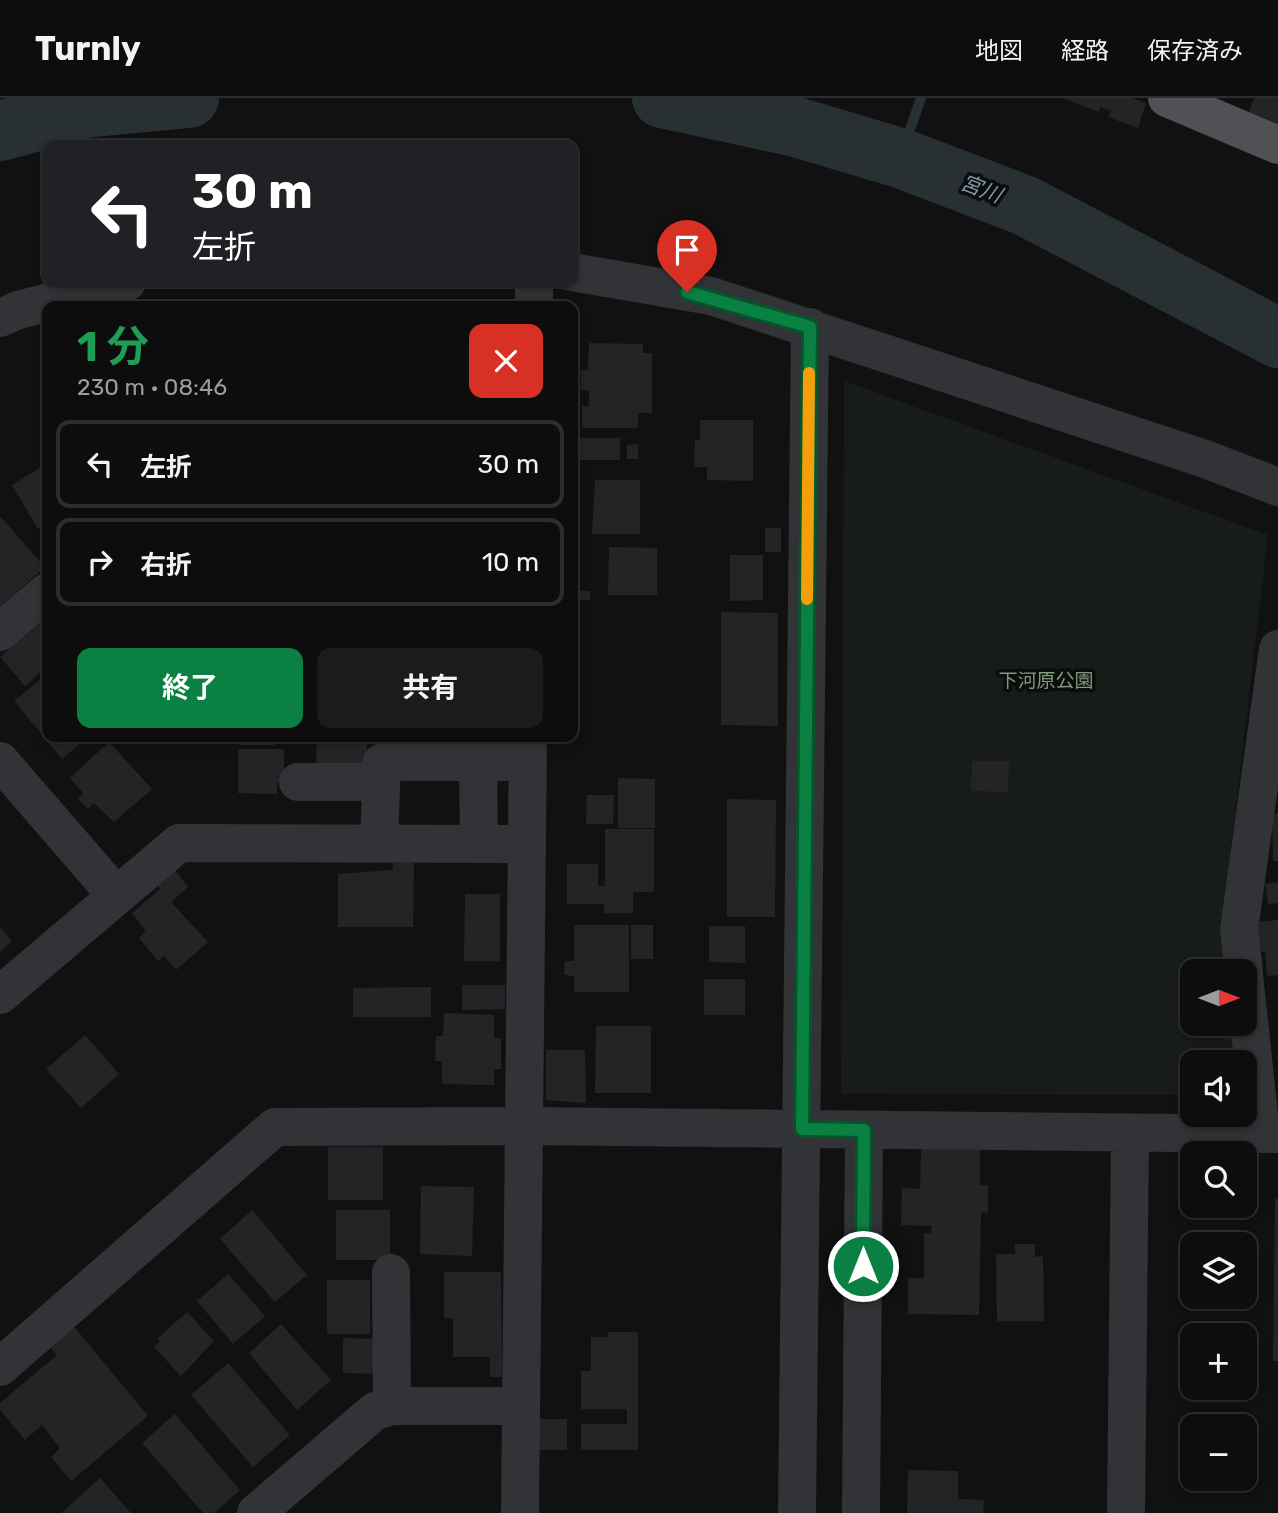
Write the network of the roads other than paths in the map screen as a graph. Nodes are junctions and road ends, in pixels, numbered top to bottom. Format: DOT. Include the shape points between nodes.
graph roads {
  1 [pos="1167,98"];
  2 [pos="1278,145"];
  3 [pos="578,273"];
  4 [pos="108,287"];
  5 [pos="53,301"];
  6 [pos="42,304"];
  7 [pos="0,318"];
  8 [pos="810,327"];
  9 [pos="1278,487"];
  10 [pos="42,596"];
  11 [pos="0,632"];
  12 [pos="1278,649"];
  13 [pos="527,749"];
  14 [pos="0,761"];
  15 [pos="478,762"];
  16 [pos="299,782"];
  17 [pos="381,782"];
  18 [pos="380,844"];
  19 [pos="479,844"];
  20 [pos="526,844"];
  21 [pos="116,895"];
  22 [pos="1242,959"];
  23 [pos="0,995"];
  24 [pos="1254,1036"];
  25 [pos="524,1126"];
  26 [pos="802,1129"];
  27 [pos="864,1130"];
  28 [pos="1130,1134"];
  29 [pos="1269,1134"];
  30 [pos="391,1273"];
  31 [pos="0,1367"];
  32 [pos="392,1406"];
  33 [pos="521,1406"];
  34 [pos="256,1513"];
  35 [pos="520,1513"];
  36 [pos="797,1513"];
  37 [pos="861,1513"];
  38 [pos="1126,1513"];
  1 -- 2 [label="main road"];
  3 -- 8 [label="street" via="710,296"];
  4 -- 5 [label="street"];
  6 -- 7 [label="street"];
  8 -- 9 [label="street"];
  8 -- 26 [label="street"];
  10 -- 11 [label="street"];
  12 -- 22 [label="street" via="1239,930"];
  13 -- 15 [label="street"];
  13 -- 20 [label="street"];
  14 -- 21 [label="street"];
  15 -- 17 [label="street" via="382,762"];
  15 -- 19 [label="street"];
  16 -- 17 [label="street"];
  17 -- 18 [label="street"];
  18 -- 19 [label="street"];
  18 -- 21 [label="street" via="180,843"];
  19 -- 20 [label="street"];
  20 -- 25 [label="street"];
  21 -- 23 [label="street"];
  24 -- 29 [label="street"];
  25 -- 26 [label="street"];
  25 -- 31 [label="street" via="275,1127"];
  25 -- 33 [label="street"];
  26 -- 27 [label="street"];
  26 -- 36 [label="street"];
  27 -- 28 [label="street"];
  27 -- 37 [label="street"];
  28 -- 29 [label="street"];
  28 -- 38 [label="street"];
  30 -- 32 [label="street"];
  32 -- 33 [label="street"];
  32 -- 34 [label="street" via="375,1410"];
  33 -- 35 [label="street"];
}
